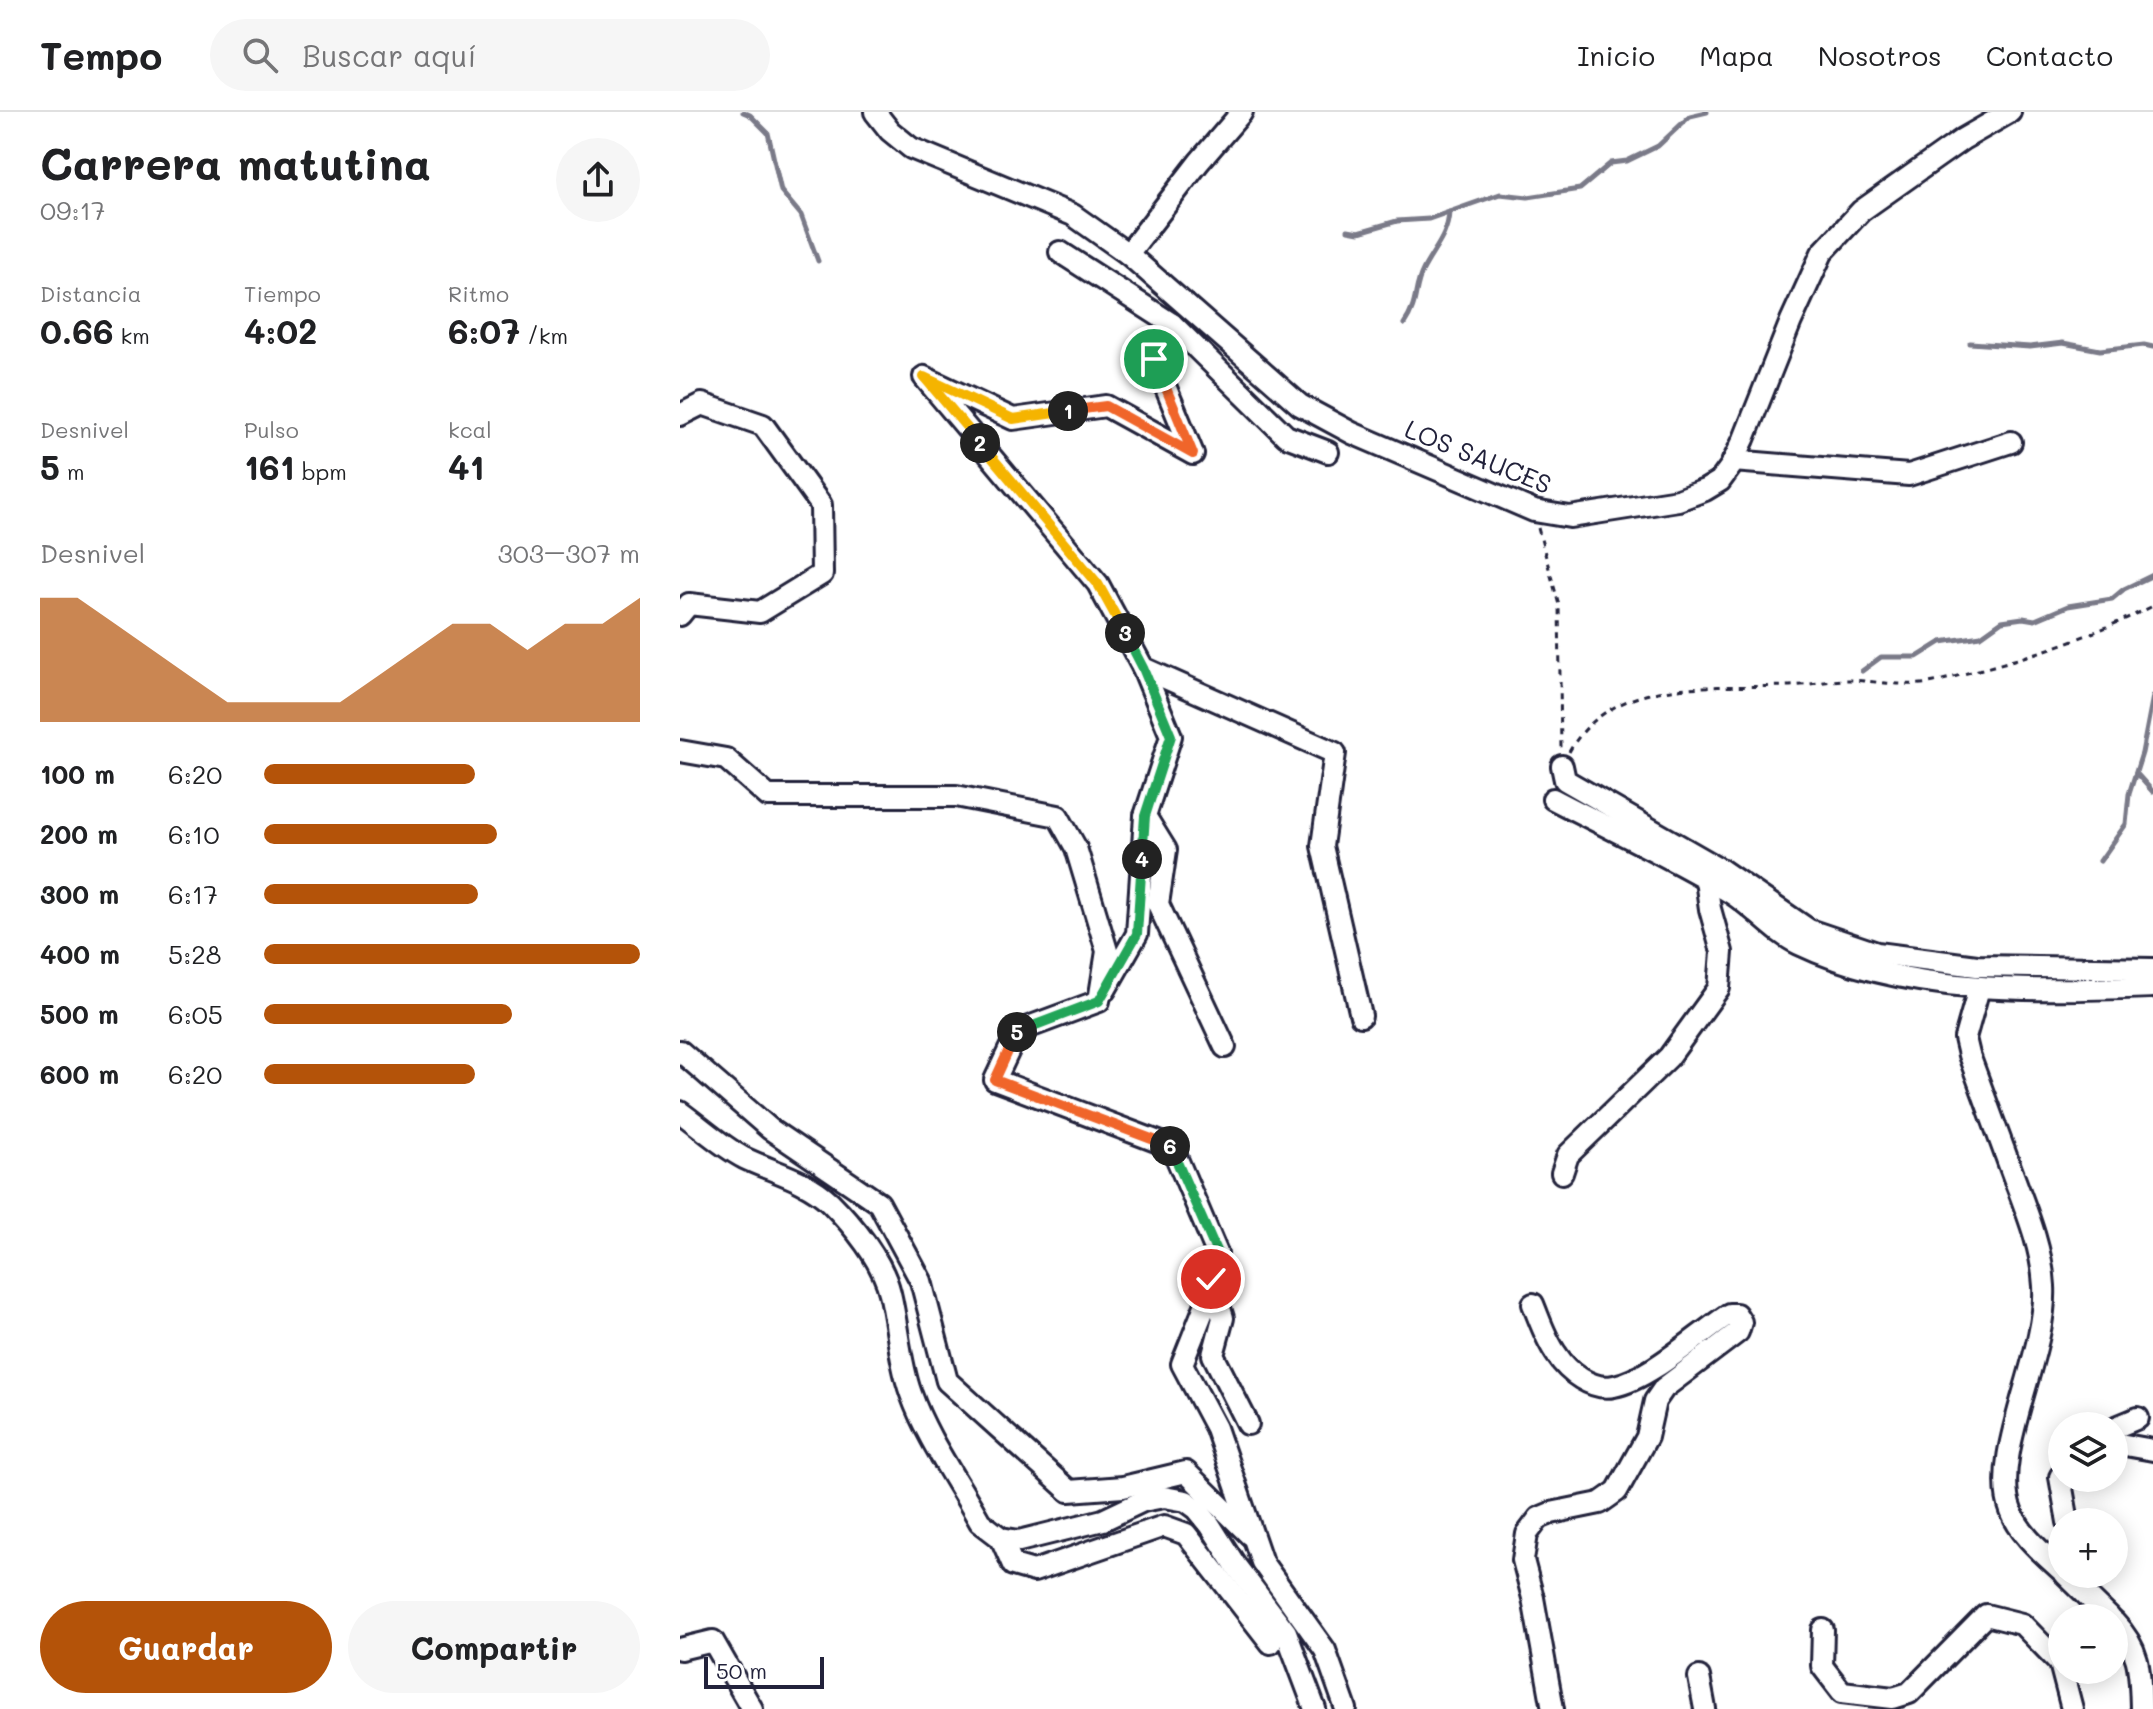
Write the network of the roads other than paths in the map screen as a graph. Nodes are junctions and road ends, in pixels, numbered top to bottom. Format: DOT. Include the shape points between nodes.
graph roads {
  1 [pos="875,112"];
  2 [pos="1242,112"];
  3 [pos="2010,112"];
  4 [pos="1060,252"];
  5 [pos="1128,254"];
  6 [pos="1172,324"];
  7 [pos="680,415"];
  8 [pos="2011,442"];
  9 [pos="1328,452"];
  10 [pos="1733,461"];
  11 [pos="680,615"];
  12 [pos="1143,668"];
  13 [pos="680,751"];
  14 [pos="1562,766"];
  15 [pos="1553,799"];
  16 [pos="1145,816"];
  17 [pos="1706,880"];
  18 [pos="2153,969"];
  19 [pos="2153,987"];
  20 [pos="1979,988"];
  21 [pos="1099,1001"];
  22 [pos="1361,1016"];
  23 [pos="1225,1047"];
  24 [pos="680,1051"];
  25 [pos="680,1112"];
  26 [pos="1562,1173"];
  27 [pos="1211,1279"];
  28 [pos="1533,1304"];
  29 [pos="2138,1418"];
  30 [pos="2128,1422"];
  31 [pos="1248,1424"];
  32 [pos="2128,1446"];
  33 [pos="2153,1450"];
  34 [pos="1001,1538"];
  35 [pos="1254,1538"];
  36 [pos="2048,1555"];
  37 [pos="2081,1588"];
  38 [pos="2097,1604"];
  39 [pos="1823,1630"];
  40 [pos="2128,1638"];
  41 [pos="1271,1643"];
  42 [pos="680,1649"];
  43 [pos="1699,1677"];
  44 [pos="752,1709"];
  45 [pos="1315,1709"];
  46 [pos="1346,1709"];
  47 [pos="1553,1709"];
  48 [pos="1705,1709"];
  49 [pos="2072,1709"];
  50 [pos="2141,1709"];
  1 -- 5 [label="street, LOS SAUCES" via="911,148 1073,215"];
  2 -- 5 [label="street"];
  3 -- 10 [label="street, LOS SAUCES" via="1861,211 1822,253"];
  4 -- 6 [label="street"];
  5 -- 10 [label="street, LOS SAUCES" via="1300,405 1352,433 1534,511 1570,517 1678,500 1720,481"];
  6 -- 9 [label="street" via="1286,436"];
  6 -- 12 [label="street" via="1154,359 1193,454 1106,406 1013,419 924,377 1098,584"];
  7 -- 11 [label="street" via="702,404 763,425 821,505 822,574 760,612 689,604"];
  8 -- 10 [label="street" via="1909,475"];
  12 -- 16 [label="street" via="1171,736"];
  12 -- 22 [label="street" via="1335,753 1322,846"];
  13 -- 21 [label="street" via="726,759 768,796 956,796 1058,816 1076,848 1107,951"];
  14 -- 18 [label="street" via="1565,780 1720,869 1809,930 1877,953 1977,966"];
  15 -- 17 [label="street"];
  16 -- 21 [label="street" via="1137,934"];
  16 -- 23 [label="street" via="1166,850 1158,904"];
  17 -- 20 [label="street" via="1796,942 1837,959"];
  17 -- 26 [label="street" via="1722,952 1719,988 1669,1057 1568,1155"];
  19 -- 20 [label="street"];
  20 -- 36 [label="street" via="1965,1038 2032,1225 2044,1285 2040,1338 2005,1470 2007,1496 2020,1529"];
  21 -- 27 [label="street" via="1018,1031 995,1080 1172,1147 1217,1253"];
  24 -- 35 [label="street" via="770,1129 879,1203 921,1281 947,1381 1069,1491 1123,1487 1186,1472"];
  25 -- 34 [label="street" via="730,1150 812,1187 859,1237 884,1276 907,1380 922,1420 980,1522"];
  27 -- 31 [label="street" via="1223,1318 1213,1355"];
  27 -- 35 [label="street" via="1182,1364 1216,1428"];
  28 -- 47 [label="street" via="1567,1368 1602,1387 1640,1376 1729,1314 1741,1322 1738,1332 1664,1388 1655,1401 1647,1437 1617,1491 1600,1503 1539,1518 1527,1534 1523,1560"];
  29 -- 30 [label="street"];
  32 -- 33 [label="street"];
  34 -- 41 [label="street" via="1013,1565 1034,1571 1164,1526 1186,1534"];
  34 -- 45 [label="street" via="1019,1541 1103,1520 1143,1501 1186,1501 1210,1525 1286,1632"];
  35 -- 46 [label="street" via="1262,1562 1325,1650"];
  37 -- 38 [label="street"];
  39 -- 49 [label="street" via="1822,1666 1842,1692 1893,1698 1909,1693 1986,1615 2022,1624 2060,1663"];
  40 -- 50 [label="street" via="2138,1667"];
  42 -- 44 [label="street" via="713,1641"];
  43 -- 48 [label="street"];
}
